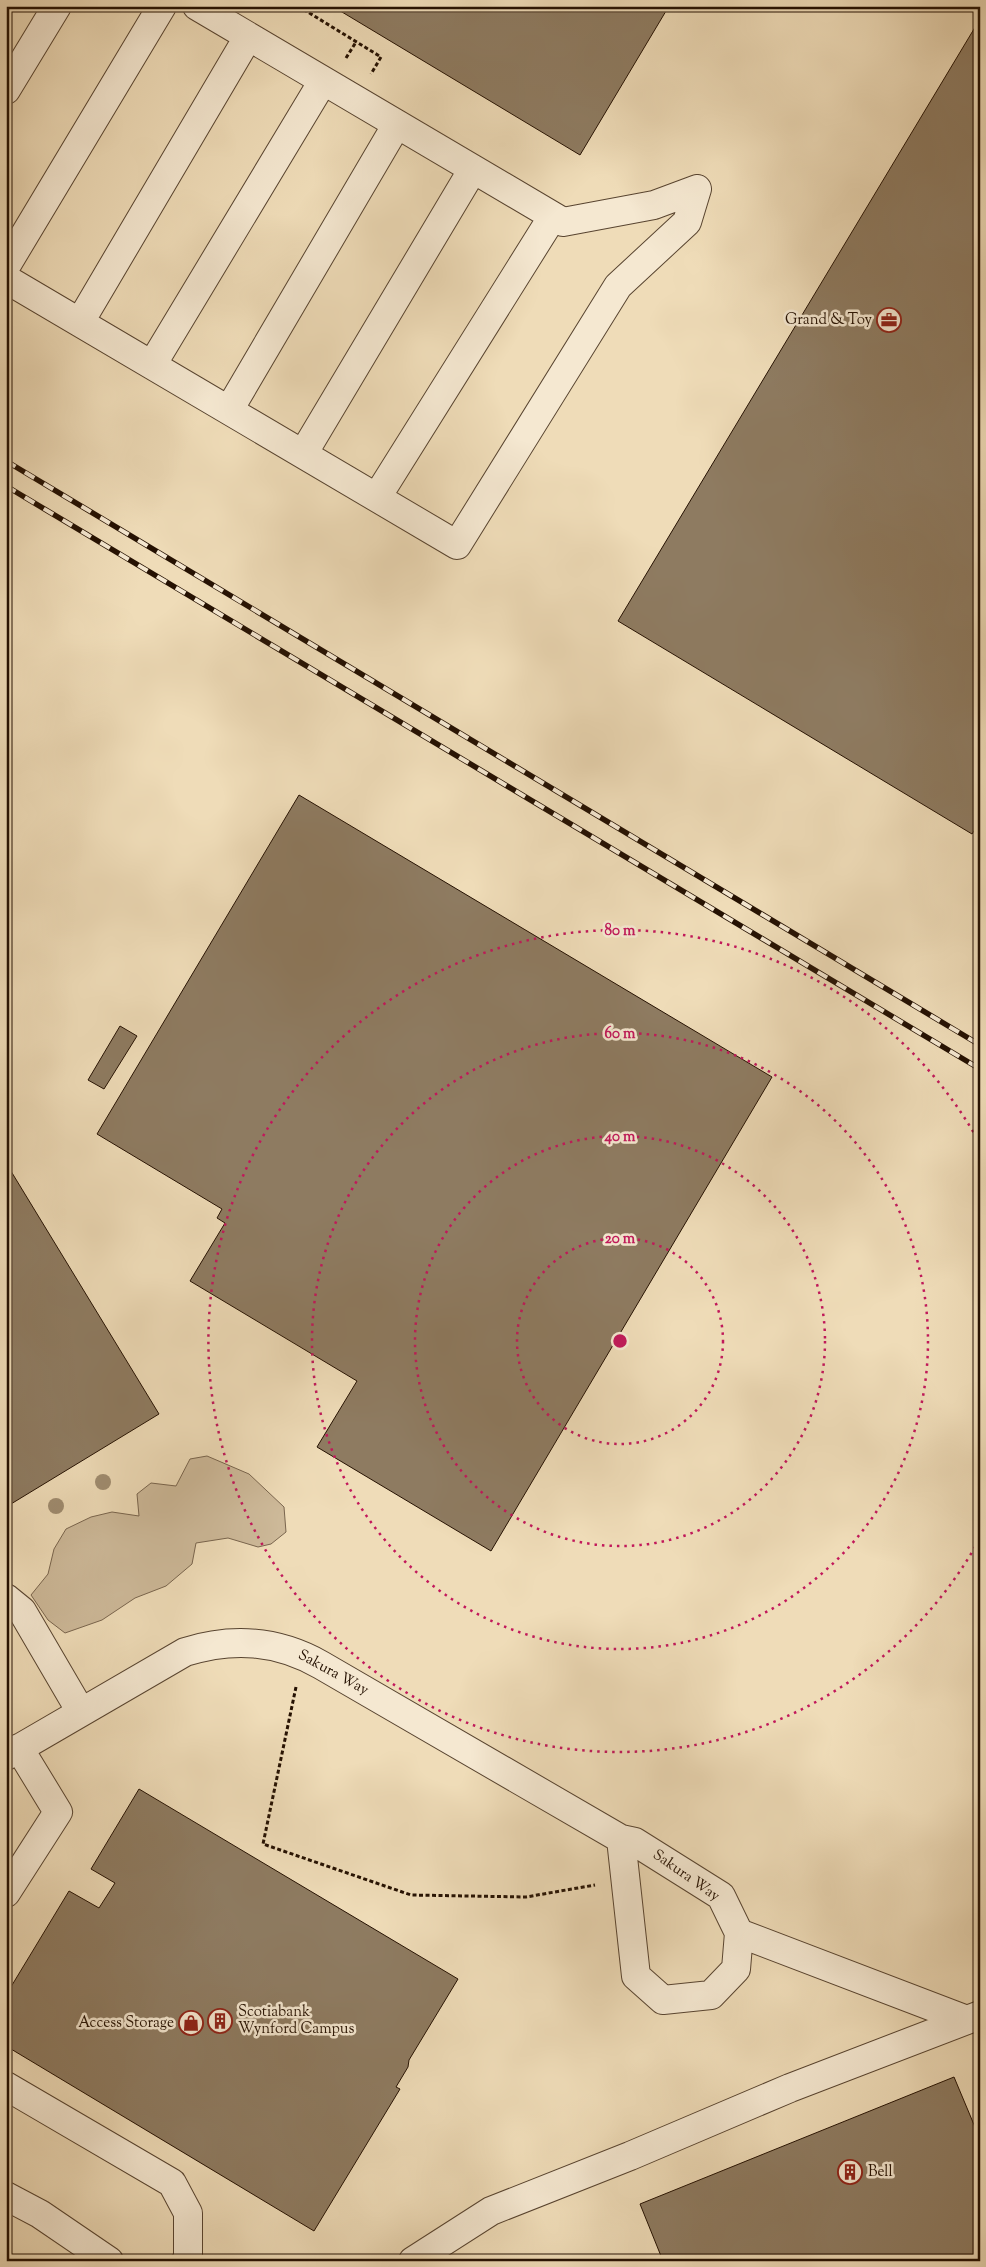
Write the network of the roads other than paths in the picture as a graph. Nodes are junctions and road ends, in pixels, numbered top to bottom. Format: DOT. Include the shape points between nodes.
graph roads {
  1 [pos="57,6"];
  2 [pos="162,6"];
  3 [pos="197,6"];
  4 [pos="248,37"];
  5 [pos="323,81"];
  6 [pos="6,90"];
  7 [pos="397,124"];
  8 [pos="473,169"];
  9 [pos="554,216"];
  10 [pos="6,266"];
  11 [pos="6,279"];
  12 [pos="80,322"];
  13 [pos="152,365"];
  14 [pos="229,410"];
  15 [pos="303,454"];
  16 [pos="377,497"];
  17 [pos="6,1598"];
  18 [pos="81,1712"];
  19 [pos="13,1752"];
  20 [pos="621,1839"];
  21 [pos="6,1893"];
  22 [pos="739,1934"];
  23 [pos="973,2018"];
  24 [pos="6,2086"];
  25 [pos="6,2196"];
  26 [pos="109,2261"];
  27 [pos="186,2261"];
  28 [pos="413,2261"];
  1 -- 6 [label="street"];
  2 -- 10 [label="street"];
  3 -- 4 [label="street"];
  4 -- 5 [label="street"];
  4 -- 12 [label="street"];
  5 -- 7 [label="street"];
  5 -- 13 [label="street"];
  7 -- 8 [label="street"];
  7 -- 14 [label="street"];
  8 -- 9 [label="street"];
  8 -- 15 [label="street"];
  9 -- 16 [label="street"];
  9 -- 16 [label="street" via="563,222 654,205 697,190 687,222 618,286 457,545"];
  11 -- 12 [label="street"];
  12 -- 13 [label="street"];
  13 -- 14 [label="street"];
  14 -- 15 [label="street"];
  15 -- 16 [label="street"];
  17 -- 18 [label="street" via="22,1611"];
  18 -- 19 [label="street, Sakura Way"];
  18 -- 20 [label="street, Sakura Way" via="172,1658 199,1648 227,1642 276,1646 302,1655"];
  19 -- 21 [label="street" via="58,1812"];
  20 -- 22 [label="street, Sakura Way" via="635,1842 721,1896"];
  20 -- 22 [label="street" via="636,1976 663,2000 711,1995 736,1969"];
  22 -- 23 [label="street"];
  23 -- 28 [label="street" via="790,2088 491,2211"];
  24 -- 27 [label="street" via="172,2183 188,2213"];
  25 -- 26 [label="street" via="40,2214"];
}
